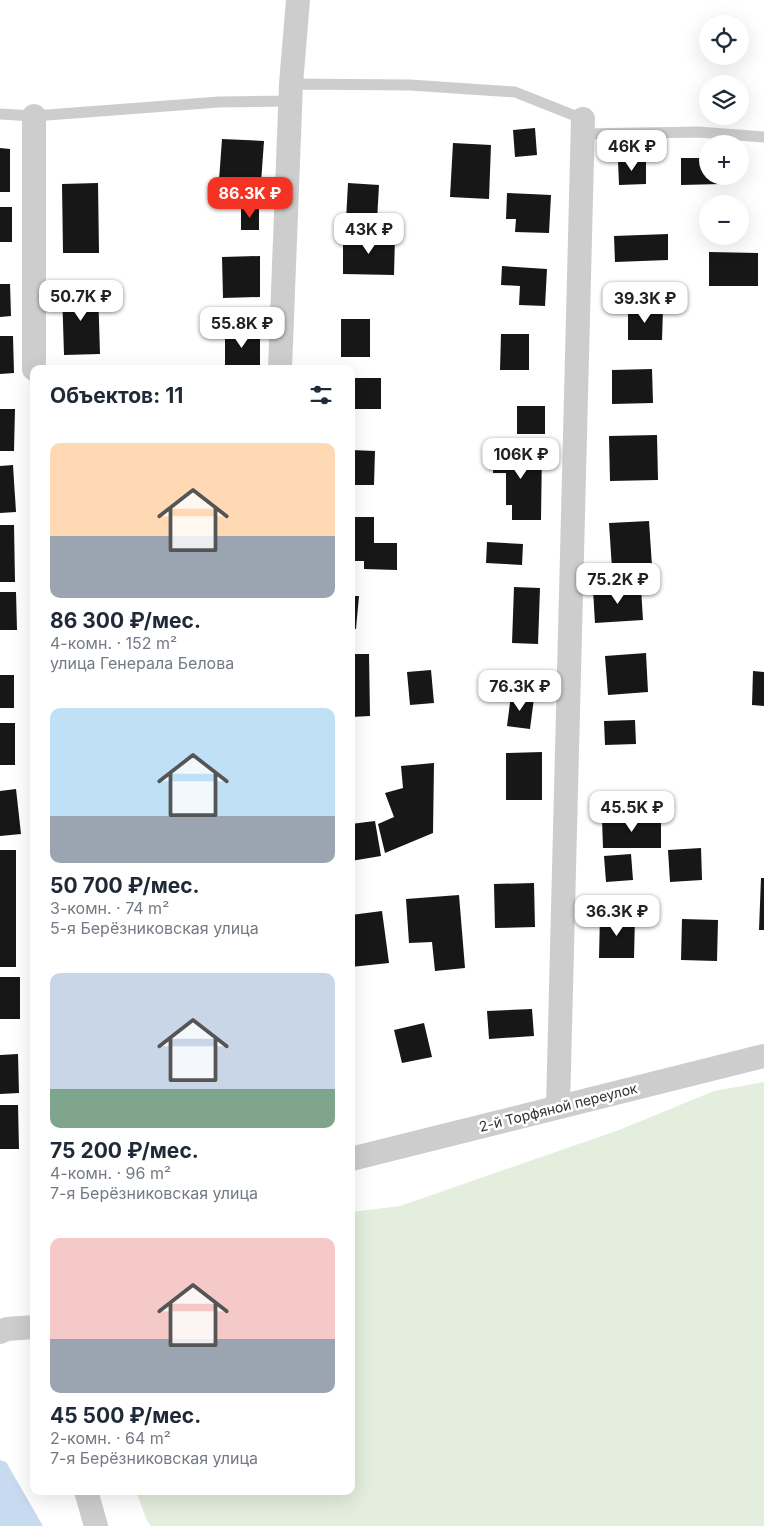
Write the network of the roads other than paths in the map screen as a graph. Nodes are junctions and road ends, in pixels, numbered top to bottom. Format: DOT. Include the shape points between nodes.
graph roads {
  1 [pos="298,0"];
  2 [pos="291,84"];
  3 [pos="0,114"];
  4 [pos="34,116"];
  5 [pos="583,127"];
  6 [pos="764,136"];
  7 [pos="34,365"];
  8 [pos="280,365"];
  9 [pos="764,1056"];
  10 [pos="558,1107"];
  11 [pos="355,1158"];
  12 [pos="30,1326"];
  13 [pos="0,1332"];
  14 [pos="87,1495"];
  15 [pos="96,1526"];
  1 -- 2 [label="street"];
  2 -- 4 [label="lane" via="283,101 219,102"];
  2 -- 5 [label="lane" via="410,85 515,92"];
  2 -- 8 [label="street"];
  3 -- 4 [label="lane"];
  4 -- 7 [label="street"];
  5 -- 6 [label="lane"];
  5 -- 10 [label="street"];
  9 -- 10 [label="street, 2-й Торфяной переулок"];
  10 -- 11 [label="street, 2-й Торфяной переулок"];
  12 -- 13 [label="street"];
  14 -- 15 [label="street"];
}
